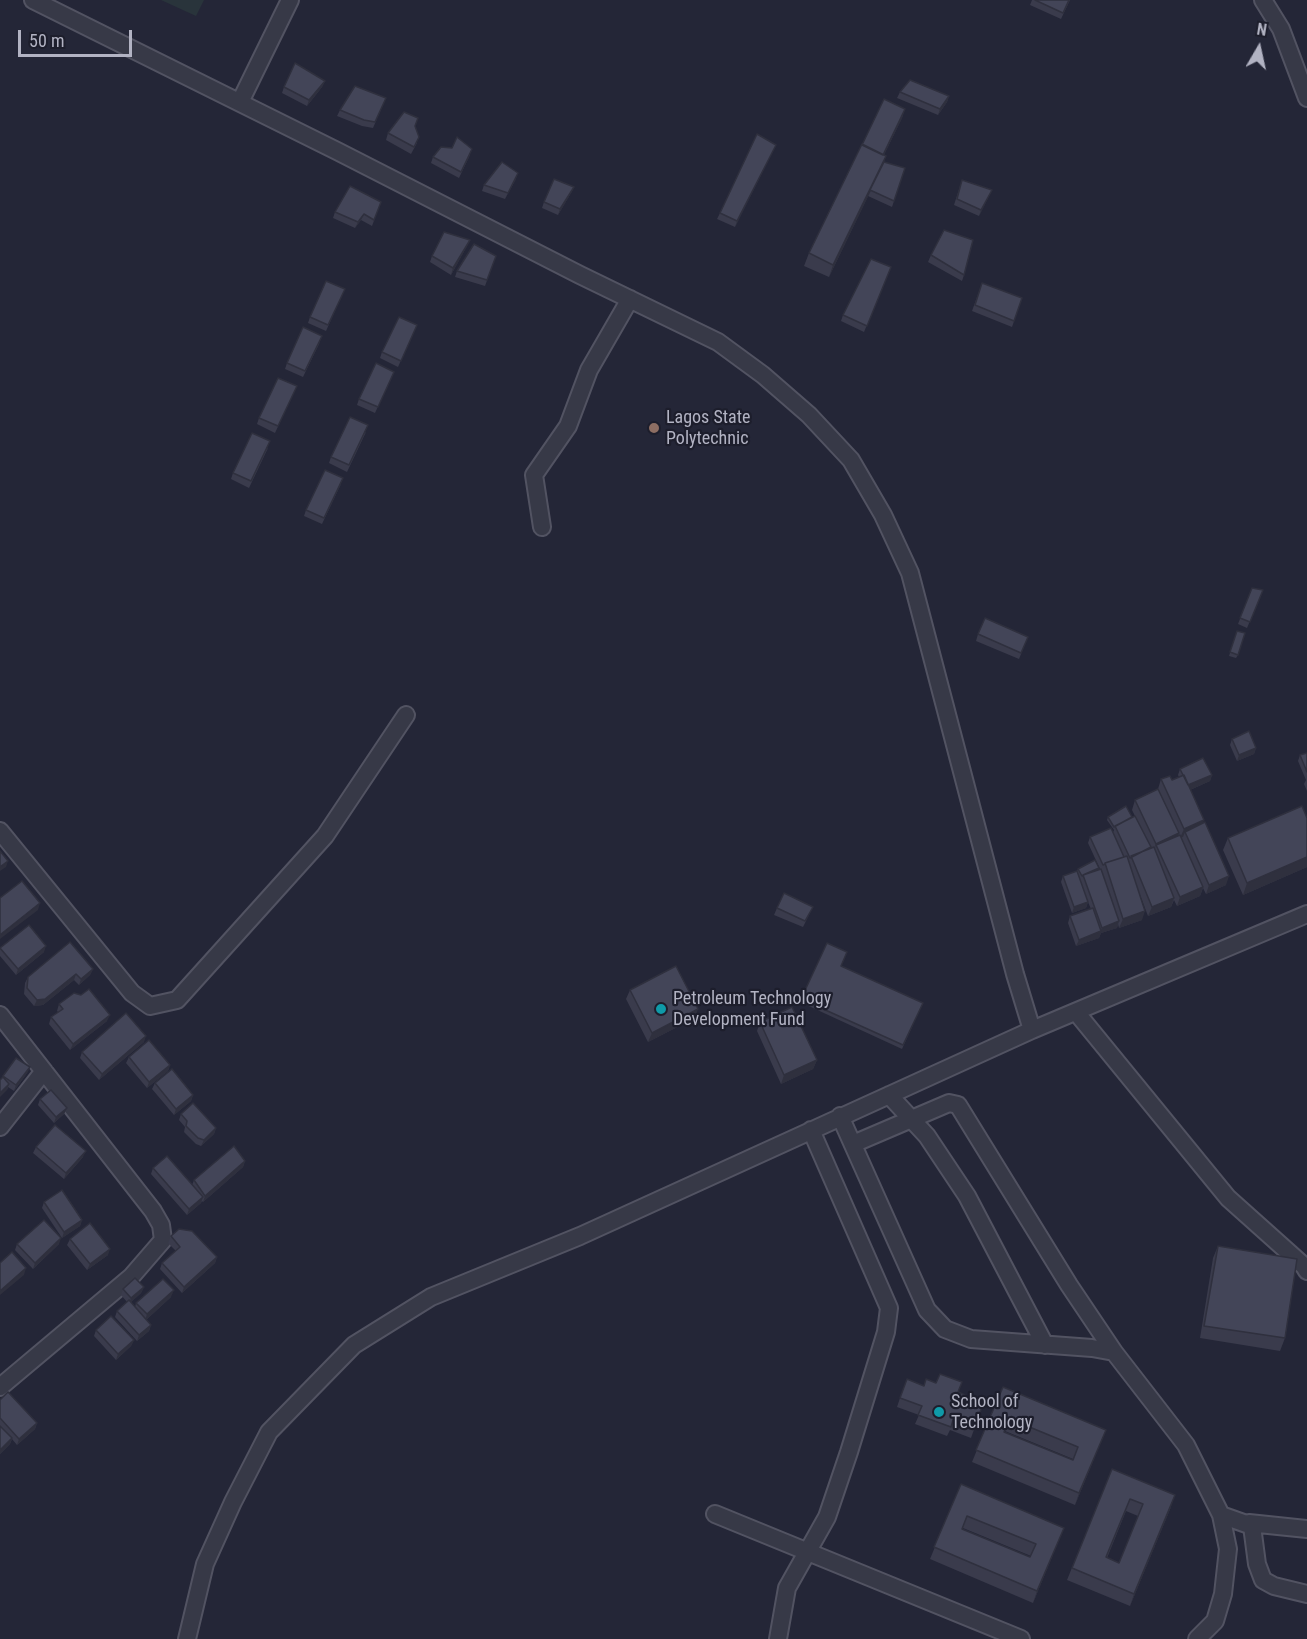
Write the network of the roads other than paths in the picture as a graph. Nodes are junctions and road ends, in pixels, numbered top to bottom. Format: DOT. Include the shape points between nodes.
graph roads {
  1 [pos="33,0"];
  2 [pos="290,0"];
  3 [pos="1263,0"];
  4 [pos="1307,98"];
  5 [pos="240,102"];
  6 [pos="630,299"];
  7 [pos="542,527"];
  8 [pos="406,715"];
  9 [pos="0,831"];
  10 [pos="1307,914"];
  11 [pos="1076,1012"];
  12 [pos="0,1015"];
  13 [pos="1032,1030"];
  14 [pos="44,1071"];
  15 [pos="889,1095"];
  16 [pos="840,1116"];
  17 [pos="911,1119"];
  18 [pos="0,1127"];
  19 [pos="811,1130"];
  20 [pos="853,1144"];
  21 [pos="1307,1271"];
  22 [pos="1045,1345"];
  23 [pos="1114,1352"];
  24 [pos="0,1387"];
  25 [pos="715,1514"];
  26 [pos="1221,1515"];
  27 [pos="1249,1523"];
  28 [pos="1307,1529"];
  29 [pos="808,1553"];
  30 [pos="1307,1594"];
  31 [pos="187,1639"];
  32 [pos="778,1639"];
  33 [pos="1021,1639"];
  34 [pos="1197,1639"];
  1 -- 5 [label="street"];
  2 -- 5 [label="street"];
  3 -- 4 [label="street" via="1281,30"];
  5 -- 6 [label="street"];
  6 -- 7 [label="street" via="589,369 568,426 534,475"];
  6 -- 13 [label="street" via="718,342 763,375 809,415 851,460 883,515 910,573"];
  8 -- 9 [label="street" via="325,836 177,1000 150,1006 132,993"];
  10 -- 11 [label="street"];
  11 -- 13 [label="street"];
  11 -- 21 [label="street" via="1228,1198"];
  12 -- 14 [label="street"];
  13 -- 15 [label="street"];
  14 -- 18 [label="street"];
  14 -- 24 [label="street" via="153,1211 163,1240 131,1277"];
  15 -- 16 [label="street"];
  15 -- 17 [label="street"];
  16 -- 19 [label="street"];
  16 -- 20 [label="street"];
  17 -- 20 [label="street"];
  17 -- 22 [label="street" via="967,1196"];
  17 -- 23 [label="street" via="949,1103 958,1105"];
  19 -- 29 [label="street" via="889,1308 886,1332 849,1452 827,1517"];
  19 -- 31 [label="street" via="580,1236 431,1298 354,1345 269,1432 205,1564"];
  20 -- 22 [label="street" via="927,1310 945,1329 970,1339"];
  22 -- 23 [label="street"];
  23 -- 26 [label="street" via="1186,1445"];
  25 -- 29 [label="street"];
  26 -- 27 [label="street"];
  26 -- 34 [label="street" via="1228,1549 1223,1594 1215,1621"];
  27 -- 28 [label="street"];
  27 -- 30 [label="street" via="1254,1529 1257,1564 1263,1580"];
  29 -- 32 [label="street" via="787,1588"];
  29 -- 33 [label="street"];
}
